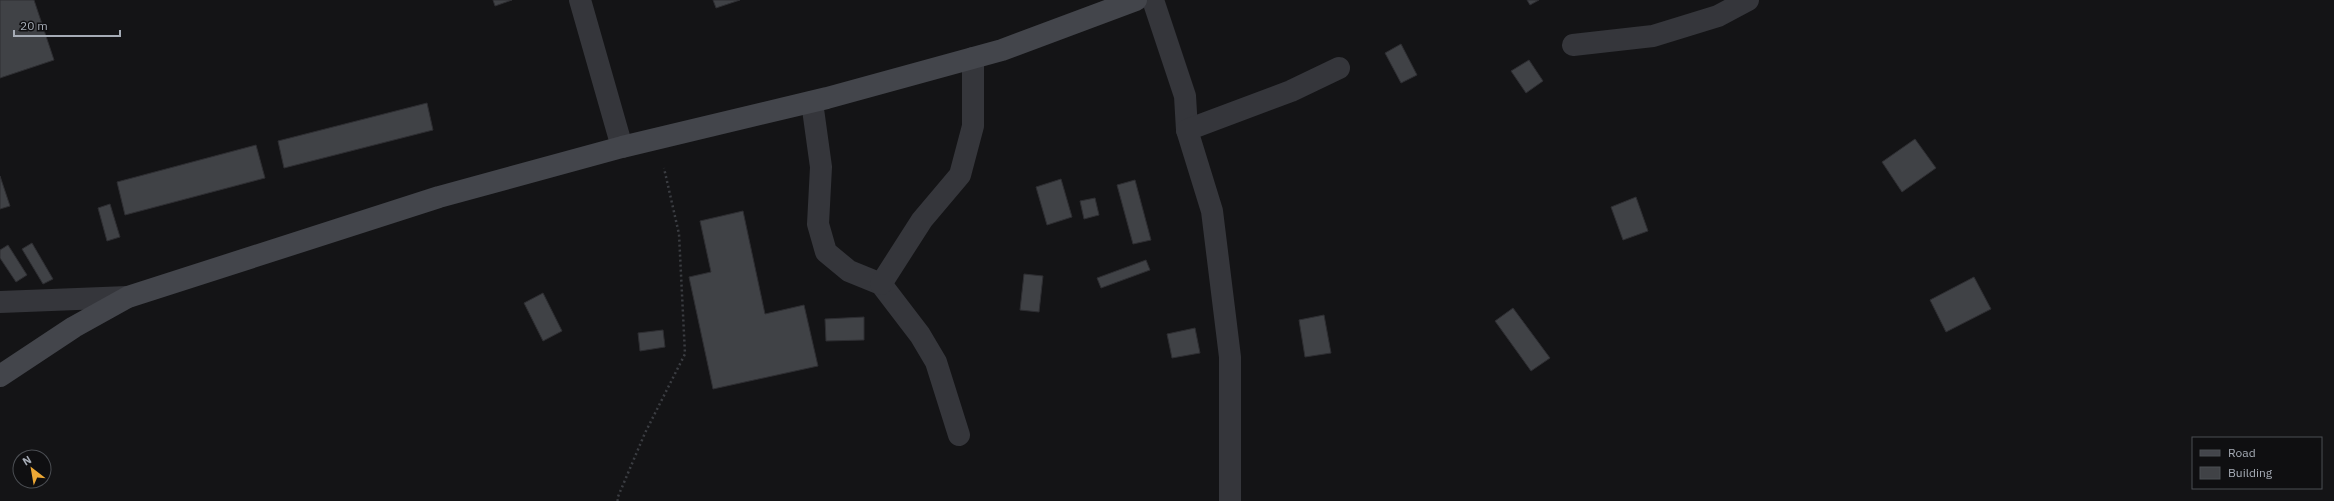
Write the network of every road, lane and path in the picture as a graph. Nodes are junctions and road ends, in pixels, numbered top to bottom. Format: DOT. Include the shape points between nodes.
graph roads {
  1 [pos="580,0"];
  2 [pos="1136,0"];
  3 [pos="1153,0"];
  4 [pos="1748,0"];
  5 [pos="1573,45"];
  6 [pos="973,58"];
  7 [pos="1339,68"];
  8 [pos="812,102"];
  9 [pos="1187,130"];
  10 [pos="658,138"];
  11 [pos="622,147"];
  12 [pos="881,284"];
  13 [pos="128,297"];
  14 [pos="0,302"];
  15 [pos="0,376"];
  16 [pos="959,435"];
  17 [pos="618,501"];
  18 [pos="1230,501"];
  1 -- 11 [label="street"];
  2 -- 6 [label="main road" via="1002,50"];
  3 -- 9 [label="street" via="1185,96"];
  4 -- 5 [label="street" via="1718,16 1653,36"];
  6 -- 8 [label="main road"];
  6 -- 12 [label="street" via="973,126 960,175 922,220"];
  7 -- 9 [label="street" via="1291,91"];
  8 -- 10 [label="main road"];
  8 -- 12 [label="street" via="821,167 818,224 826,252 850,271"];
  9 -- 18 [label="street" via="1212,211 1230,357"];
  10 -- 11 [label="main road"];
  10 -- 17 [label="path" via="679,234 685,354 645,433"];
  11 -- 13 [label="main road" via="439,197"];
  12 -- 16 [label="street" via="920,335 936,362"];
  13 -- 14 [label="street"];
  13 -- 15 [label="main road" via="74,327"];
}
